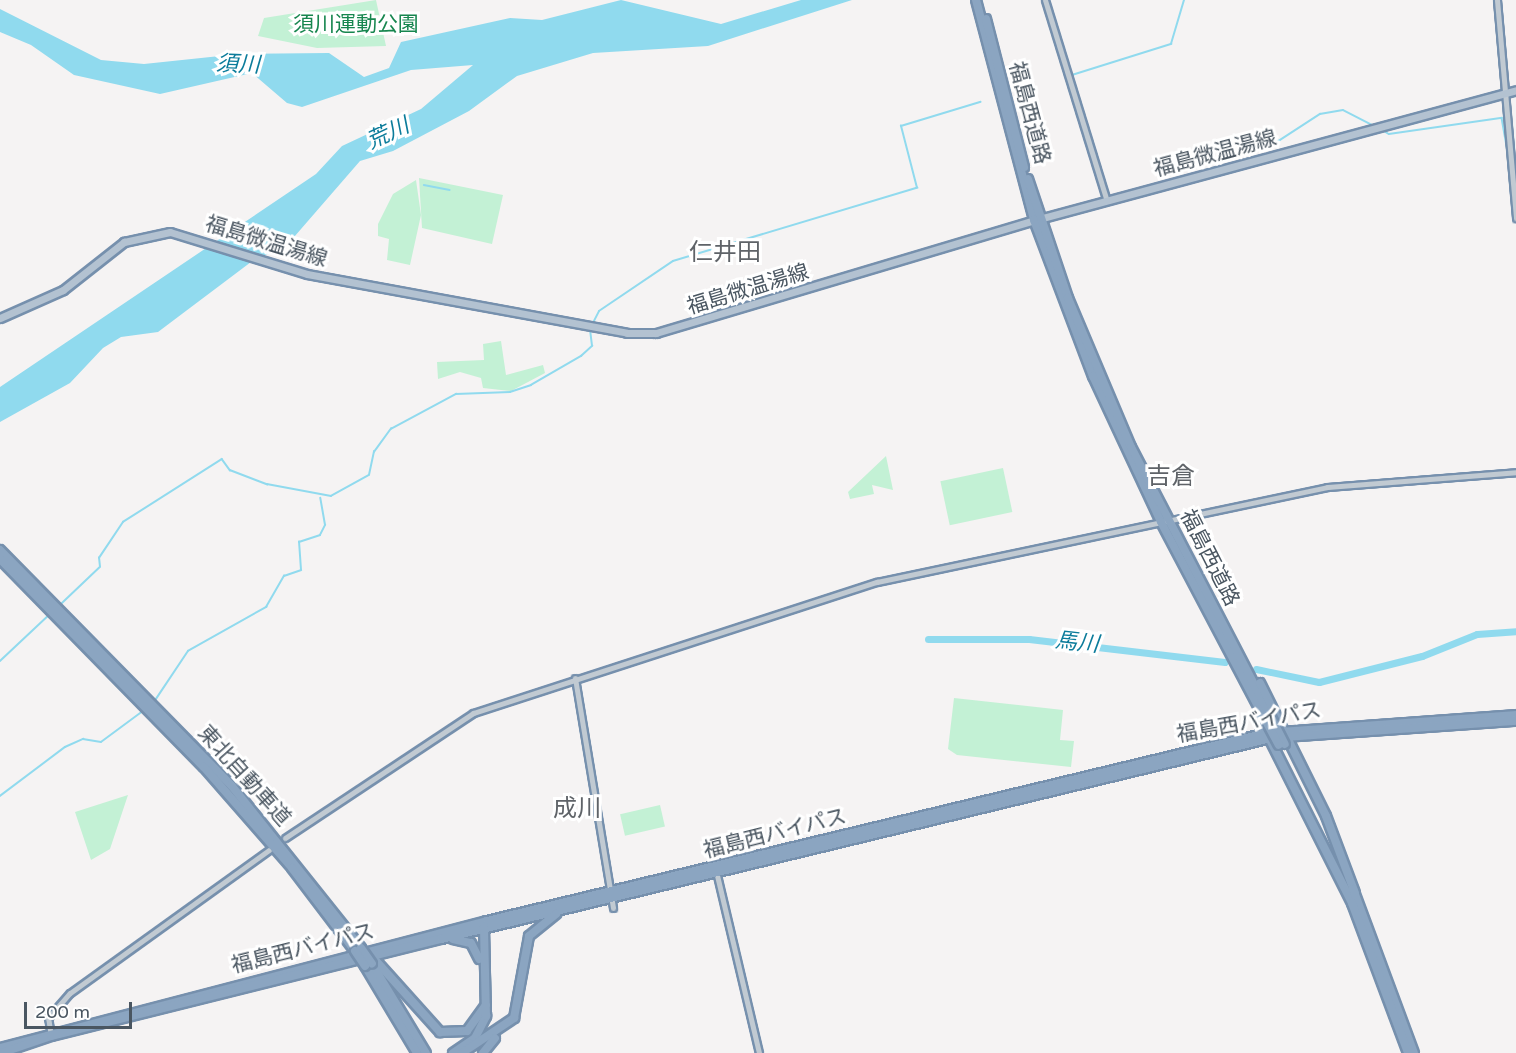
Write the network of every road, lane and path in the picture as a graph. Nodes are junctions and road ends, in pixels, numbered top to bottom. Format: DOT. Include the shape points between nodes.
graph roads {
  1 [pos="976,0"];
  2 [pos="981,0"];
  3 [pos="1046,0"];
  4 [pos="1497,0"];
  5 [pos="989,42"];
  6 [pos="1516,90"];
  7 [pos="1504,93"];
  8 [pos="1107,201"];
  9 [pos="1516,218"];
  10 [pos="1037,219"];
  11 [pos="0,318"];
  12 [pos="1516,472"];
  13 [pos="1165,521"];
  14 [pos="0,550"];
  15 [pos="0,559"];
  16 [pos="1202,591"];
  17 [pos="575,678"];
  18 [pos="140,695"];
  19 [pos="152,708"];
  20 [pos="1516,715"];
  21 [pos="1516,721"];
  22 [pos="1269,736"];
  23 [pos="1284,739"];
  24 [pos="285,838"];
  25 [pos="269,850"];
  26 [pos="716,870"];
  27 [pos="609,896"];
  28 [pos="572,907"];
  29 [pos="1353,907"];
  30 [pos="613,908"];
  31 [pos="514,915"];
  32 [pos="522,919"];
  33 [pos="487,921"];
  34 [pos="481,930"];
  35 [pos="529,936"];
  36 [pos="441,939"];
  37 [pos="360,949"];
  38 [pos="371,964"];
  39 [pos="482,966"];
  40 [pos="486,1005"];
  41 [pos="500,1032"];
  42 [pos="50,1033"];
  43 [pos="0,1048"];
  44 [pos="1,1053"];
  45 [pos="416,1053"];
  46 [pos="426,1053"];
  47 [pos="453,1053"];
  48 [pos="462,1053"];
  49 [pos="483,1053"];
  50 [pos="759,1053"];
  51 [pos="1408,1053"];
  52 [pos="1414,1053"];
  1 -- 5 [label="highway, 福島西道路"];
  2 -- 5 [label="highway, 福島西道路"];
  3 -- 8 [label="street"];
  4 -- 7 [label="street"];
  5 -- 10 [label="highway, 福島西道路"];
  6 -- 7 [label="main road, 福島微温湯線"];
  7 -- 8 [label="main road, 福島微温湯線"];
  7 -- 9 [label="street"];
  8 -- 10 [label="main road, 福島微温湯線"];
  10 -- 11 [label="main road, 福島微温湯線" via="665,332 595,328 344,282 178,234 124,242 63,290"];
  10 -- 13 [label="highway, 福島西道路" via="1093,376"];
  12 -- 13 [label="street" via="1327,487"];
  13 -- 16 [label="highway, 福島西道路"];
  13 -- 16 [label="highway, 福島西道路" via="1178,554"];
  13 -- 17 [label="street" via="877,582"];
  14 -- 18 [label="highway, 東北自動車道"];
  15 -- 18 [label="highway, 東北自動車道"];
  16 -- 22 [label="highway"];
  16 -- 23 [label="highway"];
  16 -- 23 [label="highway, 福島西道路, bridge" via="1269,720"];
  17 -- 24 [label="street" via="492,706 443,729"];
  17 -- 27 [label="street"];
  18 -- 19 [label="highway, 東北自動車道"];
  19 -- 37 [label="highway, 東北自動車道"];
  19 -- 37 [label="highway, 東北自動車道" via="317,888"];
  20 -- 23 [label="highway, 福島西バイパス"];
  21 -- 23 [label="highway, 福島西バイパス"];
  22 -- 23 [label="highway, 福島西バイパス"];
  22 -- 26 [label="highway, 福島西バイパス"];
  22 -- 29 [label="highway"];
  23 -- 29 [label="highway, 福島西道路"];
  23 -- 52 [label="highway, 福島西道路" via="1355,894"];
  25 -- 42 [label="street" via="70,993 48,1018"];
  26 -- 27 [label="highway, 福島西バイパス"];
  26 -- 50 [label="street"];
  27 -- 28 [label="highway, 福島西バイパス"];
  27 -- 30 [label="street"];
  27 -- 31 [label="highway, 福島西バイパス"];
  28 -- 32 [label="highway, 福島西バイパス"];
  28 -- 35 [label="highway" via="543,921"];
  29 -- 51 [label="highway, 福島西道路"];
  31 -- 32 [label="highway"];
  31 -- 33 [label="highway, 福島西バイパス"];
  32 -- 34 [label="highway, 福島西バイパス"];
  32 -- 35 [label="highway"];
  33 -- 34 [label="highway"];
  33 -- 42 [label="highway, 福島西バイパス"];
  34 -- 36 [label="highway, 福島西バイパス"];
  34 -- 39 [label="highway"];
  35 -- 41 [label="highway" via="519,1005"];
  36 -- 39 [label="highway" via="471,943"];
  36 -- 42 [label="highway, 福島西バイパス"];
  37 -- 38 [label="highway"];
  37 -- 38 [label="highway, 東北自動車道, bridge"];
  38 -- 40 [label="highway" via="440,1032 467,1031"];
  38 -- 45 [label="highway, 東北自動車道"];
  38 -- 46 [label="highway, 東北自動車道"];
  39 -- 40 [label="highway"];
  40 -- 47 [label="highway" via="478,1034"];
  41 -- 48 [label="highway"];
  41 -- 49 [label="highway"];
  42 -- 43 [label="highway"];
  42 -- 44 [label="highway"];
}
